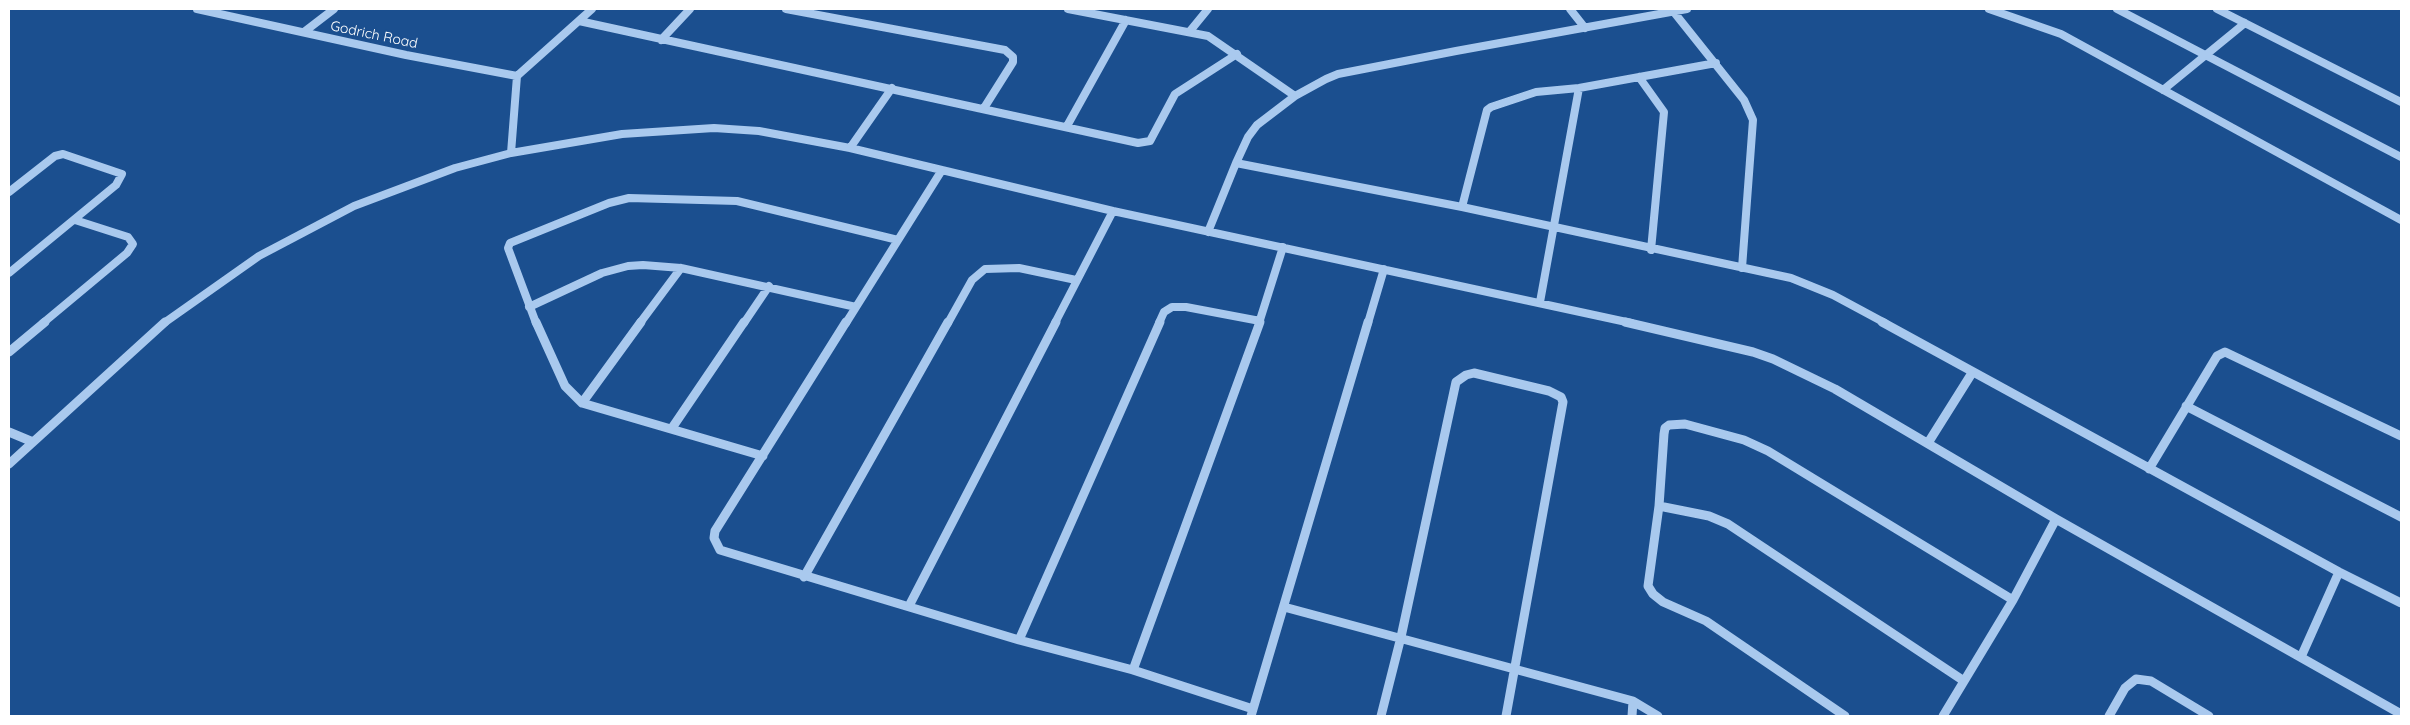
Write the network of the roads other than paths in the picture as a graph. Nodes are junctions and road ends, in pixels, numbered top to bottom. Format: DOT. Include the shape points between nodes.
graph roads {
  1 [pos="197,9"];
  2 [pos="334,9"];
  3 [pos="592,9"];
  4 [pos="690,9"];
  5 [pos="786,9"];
  6 [pos="1068,9"];
  7 [pos="1208,9"];
  8 [pos="1570,9"];
  9 [pos="1687,9"];
  10 [pos="1989,9"];
  11 [pos="2117,9"];
  12 [pos="2217,9"];
  13 [pos="1673,11"];
  14 [pos="1126,20"];
  15 [pos="579,21"];
  16 [pos="2245,23"];
  17 [pos="1585,28"];
  18 [pos="1190,31"];
  19 [pos="304,32"];
  20 [pos="661,40"];
  21 [pos="1237,54"];
  22 [pos="2205,54"];
  23 [pos="1716,63"];
  24 [pos="517,76"];
  25 [pos="1639,77"];
  26 [pos="892,88"];
  27 [pos="1579,88"];
  28 [pos="2163,90"];
  29 [pos="1295,96"];
  30 [pos="2401,102"];
  31 [pos="984,108"];
  32 [pos="1067,126"];
  33 [pos="850,148"];
  34 [pos="512,152"];
  35 [pos="2401,157"];
  36 [pos="1236,164"];
  37 [pos="942,170"];
  38 [pos="9,192"];
  39 [pos="1462,207"];
  40 [pos="1113,211"];
  41 [pos="75,220"];
  42 [pos="2401,220"];
  43 [pos="1555,228"];
  44 [pos="1208,232"];
  45 [pos="898,240"];
  46 [pos="1283,247"];
  47 [pos="1651,250"];
  48 [pos="681,268"];
  49 [pos="1742,268"];
  50 [pos="1384,269"];
  51 [pos="9,273"];
  52 [pos="1076,280"];
  53 [pos="769,286"];
  54 [pos="1540,302"];
  55 [pos="529,307"];
  56 [pos="856,307"];
  57 [pos="1260,321"];
  58 [pos="9,352"];
  59 [pos="1972,373"];
  60 [pos="582,403"];
  61 [pos="2186,406"];
  62 [pos="672,428"];
  63 [pos="9,432"];
  64 [pos="2401,436"];
  65 [pos="33,442"];
  66 [pos="1928,443"];
  67 [pos="763,456"];
  68 [pos="9,464"];
  69 [pos="2149,469"];
  70 [pos="1659,506"];
  71 [pos="2401,517"];
  72 [pos="2056,519"];
  73 [pos="2339,572"];
  74 [pos="804,577"];
  75 [pos="2013,600"];
  76 [pos="2401,603"];
  77 [pos="909,606"];
  78 [pos="1284,607"];
  79 [pos="1401,637"];
  80 [pos="1019,640"];
  81 [pos="2301,657"];
  82 [pos="1514,668"];
  83 [pos="1133,670"];
  84 [pos="1964,681"];
  85 [pos="1633,701"];
  86 [pos="1252,713"];
  87 [pos="2401,714"];
  88 [pos="1381,716"];
  89 [pos="1506,716"];
  90 [pos="1632,716"];
  91 [pos="1658,716"];
  92 [pos="1845,716"];
  93 [pos="1943,716"];
  94 [pos="2109,716"];
  95 [pos="2209,716"];
  1 -- 19 [label="street, Godrich Road"];
  2 -- 19 [label="street"];
  3 -- 15 [label="street"];
  4 -- 20 [label="street"];
  5 -- 31 [label="street" via="1005,50 1013,57 1013,62"];
  6 -- 14 [label="street"];
  7 -- 18 [label="street"];
  8 -- 17 [label="street"];
  9 -- 13 [label="street"];
  10 -- 28 [label="street" via="2047,28"];
  11 -- 22 [label="street"];
  12 -- 16 [label="street"];
  13 -- 17 [label="street"];
  13 -- 23 [label="street"];
  14 -- 18 [label="street"];
  14 -- 32 [label="street"];
  15 -- 20 [label="street"];
  15 -- 24 [label="street"];
  16 -- 22 [label="street"];
  16 -- 30 [label="street"];
  17 -- 29 [label="street" via="1338,74"];
  18 -- 21 [label="street" via="1208,36"];
  19 -- 24 [label="street, Godrich Road"];
  20 -- 26 [label="street"];
  21 -- 29 [label="street"];
  21 -- 32 [label="street" via="1175,94 1148,142 1138,143"];
  22 -- 28 [label="street"];
  22 -- 35 [label="street"];
  23 -- 25 [label="street"];
  23 -- 49 [label="street" via="1744,100 1753,120"];
  24 -- 34 [label="street"];
  25 -- 27 [label="street"];
  25 -- 47 [label="street" via="1664,112"];
  26 -- 31 [label="street"];
  26 -- 33 [label="street"];
  27 -- 39 [label="street" via="1536,92 1487,110"];
  27 -- 43 [label="street"];
  28 -- 42 [label="street"];
  29 -- 36 [label="street" via="1257,125"];
  31 -- 32 [label="street"];
  33 -- 34 [label="street" via="759,131 714,128 622,134"];
  33 -- 37 [label="street"];
  34 -- 65 [label="street" via="455,168 354,206 259,256 172,316"];
  36 -- 39 [label="street"];
  36 -- 44 [label="street"];
  37 -- 40 [label="street"];
  37 -- 45 [label="street"];
  38 -- 41 [label="street" via="55,156 63,154 122,174 116,185"];
  39 -- 43 [label="street"];
  40 -- 44 [label="street"];
  40 -- 52 [label="street"];
  41 -- 51 [label="street"];
  41 -- 58 [label="street" via="128,236 133,244 127,253"];
  43 -- 47 [label="street"];
  43 -- 54 [label="street"];
  44 -- 46 [label="street"];
  45 -- 55 [label="street" via="737,201 622,199 510,243 508,248"];
  45 -- 56 [label="street"];
  46 -- 50 [label="street"];
  46 -- 57 [label="street"];
  47 -- 49 [label="street"];
  48 -- 53 [label="street"];
  48 -- 55 [label="street" via="643,265 615,269"];
  48 -- 60 [label="street"];
  49 -- 59 [label="street" via="1791,278 1833,295"];
  50 -- 54 [label="street"];
  50 -- 78 [label="street"];
  52 -- 74 [label="street" via="1019,268 996,267 985,269 972,280"];
  52 -- 77 [label="street"];
  53 -- 56 [label="street"];
  53 -- 62 [label="street"];
  54 -- 66 [label="street" via="1773,359 1828,385"];
  55 -- 60 [label="street" via="565,386"];
  56 -- 67 [label="street"];
  57 -- 80 [label="street" via="1186,307 1172,307 1164,312"];
  57 -- 83 [label="street"];
  59 -- 66 [label="street"];
  59 -- 69 [label="street"];
  60 -- 62 [label="street"];
  61 -- 64 [label="street" via="2217,356 2231,353"];
  61 -- 69 [label="street"];
  61 -- 71 [label="street"];
  62 -- 67 [label="street"];
  63 -- 65 [label="street"];
  65 -- 68 [label="street"];
  66 -- 72 [label="street"];
  67 -- 74 [label="street" via="715,531 714,538 720,550"];
  69 -- 73 [label="street"];
  70 -- 75 [label="street" via="1665,428 1685,424 1744,440 1768,451"];
  70 -- 84 [label="street" via="1709,516 1728,524"];
  70 -- 92 [label="street" via="1648,578 1653,594 1663,602 1706,621"];
  72 -- 75 [label="street"];
  72 -- 81 [label="street"];
  73 -- 76 [label="street"];
  73 -- 81 [label="street"];
  74 -- 77 [label="street"];
  75 -- 84 [label="street"];
  77 -- 80 [label="street"];
  78 -- 79 [label="street"];
  78 -- 86 [label="street"];
  79 -- 82 [label="street"];
  79 -- 82 [label="street" via="1456,382 1466,375 1483,374 1549,391 1561,397 1563,407"];
  79 -- 88 [label="street"];
  80 -- 83 [label="street"];
  81 -- 87 [label="street"];
  82 -- 85 [label="street"];
  82 -- 89 [label="street"];
  83 -- 86 [label="street"];
  84 -- 93 [label="street"];
  85 -- 90 [label="street"];
  85 -- 91 [label="street"];
  94 -- 95 [label="street" via="2125,688 2136,679 2144,679"];
}
